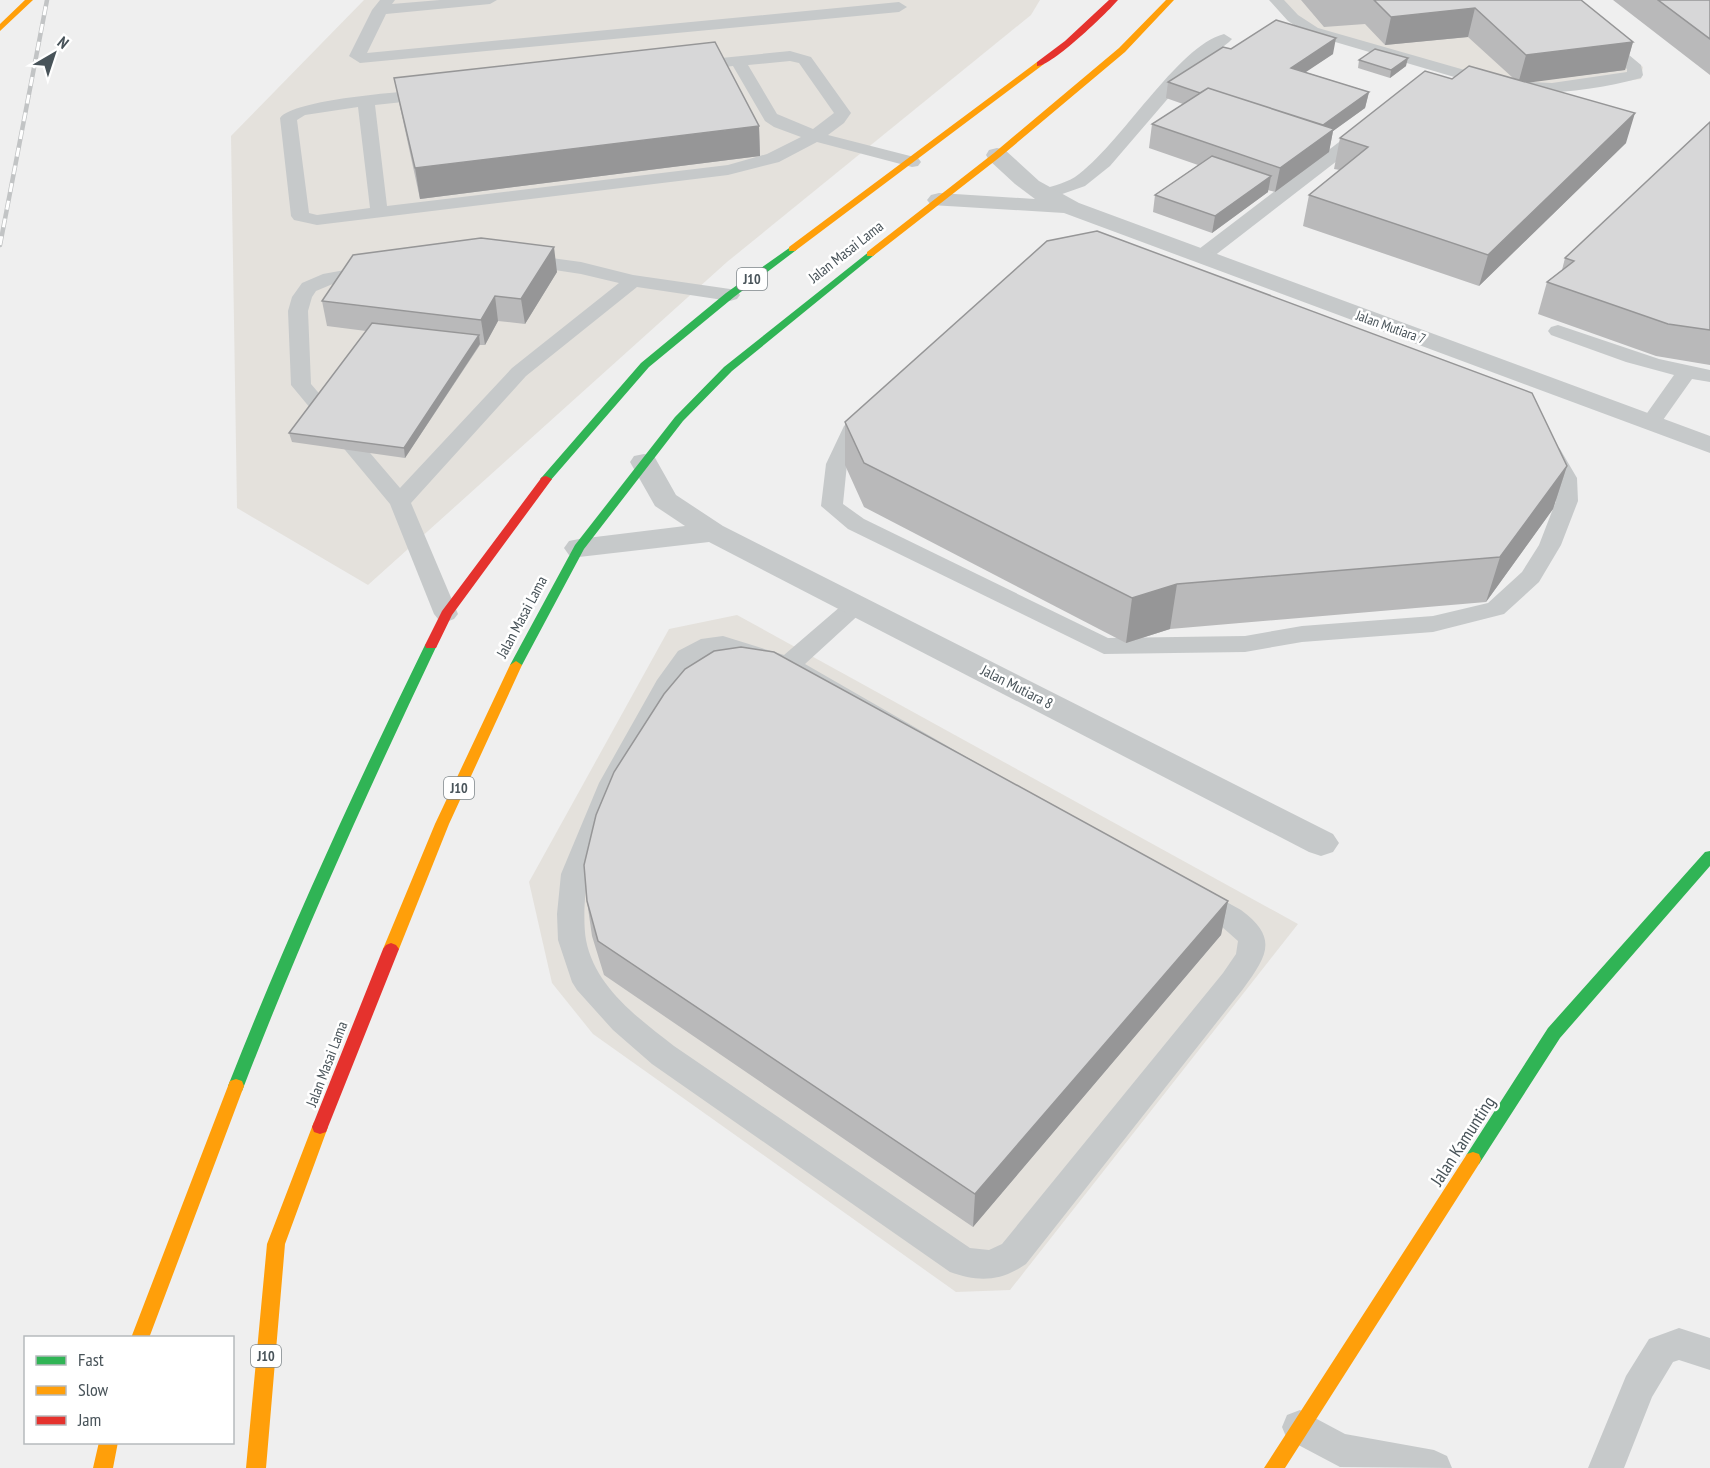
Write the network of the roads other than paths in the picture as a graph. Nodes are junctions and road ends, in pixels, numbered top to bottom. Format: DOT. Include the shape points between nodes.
graph roads {
  1 [pos="28,0"];
  2 [pos="490,0"];
  3 [pos="1114,0"];
  4 [pos="1170,0"];
  5 [pos="1276,0"];
  6 [pos="1554,0"];
  7 [pos="384,5"];
  8 [pos="899,7"];
  9 [pos="0,29"];
  10 [pos="1224,39"];
  11 [pos="738,61"];
  12 [pos="680,67"];
  13 [pos="446,93"];
  14 [pos="366,101"];
  15 [pos="815,136"];
  16 [pos="1349,143"];
  17 [pos="997,156"];
  18 [pos="912,162"];
  19 [pos="1042,195"];
  20 [pos="939,200"];
  21 [pos="1071,208"];
  22 [pos="379,212"];
  23 [pos="1202,256"];
  24 [pos="506,259"];
  25 [pos="388,268"];
  26 [pos="633,281"];
  27 [pos="1292,290"];
  28 [pos="730,296"];
  29 [pos="1267,326"];
  30 [pos="1558,330"];
  31 [pos="1686,373"];
  32 [pos="1710,376"];
  33 [pos="1651,423"];
  34 [pos="1710,445"];
  35 [pos="644,462"];
  36 [pos="400,502"];
  37 [pos="713,532"];
  38 [pos="579,548"];
  39 [pos="856,605"];
  40 [pos="446,615"];
  41 [pos="788,665"];
  42 [pos="1321,843"];
  43 [pos="1710,856"];
  44 [pos="141,1336"];
  45 [pos="1710,1354"];
  46 [pos="1300,1427"];
  47 [pos="109,1444"];
  48 [pos="104,1468"];
  49 [pos="256,1468"];
  50 [pos="1274,1468"];
  51 [pos="1434,1468"];
  52 [pos="1606,1468"];
  1 -- 9 [label="main road"];
  2 -- 7 [label="lane"];
  3 -- 18 [label="main road, J10" via="1068,43"];
  4 -- 17 [label="main road, Jalan Masai Lama / J10" via="1122,50"];
  5 -- 6 [label="lane" via="1313,31 1502,86 1527,90 1635,75 1635,68"];
  7 -- 8 [label="lane" via="357,56 360,58"];
  10 -- 19 [label="lane" via="1183,71 1104,162 1080,182"];
  11 -- 12 [label="lane"];
  11 -- 15 [label="lane" via="774,120"];
  11 -- 15 [label="lane" via="790,56 809,64 843,112"];
  13 -- 14 [label="lane"];
  14 -- 22 [label="lane"];
  14 -- 22 [label="lane" via="301,111 288,118 300,216 317,220"];
  15 -- 18 [label="lane"];
  15 -- 22 [label="lane" via="778,158 728,170"];
  16 -- 23 [label="lane"];
  17 -- 19 [label="street, Jalan Mutiara 7"];
  17 -- 20 [label="main road, Jalan Masai Lama / J10"];
  18 -- 28 [label="main road, J10"];
  19 -- 21 [label="street, Jalan Mutiara 7"];
  20 -- 21 [label="street, Jalan Mutiara 7"];
  20 -- 35 [label="main road, Jalan Masai Lama / J10" via="728,369"];
  21 -- 23 [label="street, Jalan Mutiara 7"];
  23 -- 27 [label="street, Jalan Mutiara 7"];
  24 -- 26 [label="lane" via="581,268"];
  25 -- 36 [label="lane" via="330,278 309,287 298,311 301,385"];
  26 -- 28 [label="lane"];
  26 -- 36 [label="lane" via="519,372"];
  27 -- 29 [label="lane"];
  27 -- 33 [label="street, Jalan Mutiara 7"];
  28 -- 40 [label="main road, J10" via="645,365 548,476"];
  29 -- 29 [label="lane" via="1528,428 1552,454 1566,478 1567,501 1550,544 1531,577 1496,609 1433,624 1302,634 1245,644 1104,646 856,524 832,506 831,478 840,451 855,426 1029,271 1059,261 1080,262"];
  30 -- 31 [label="lane"];
  31 -- 32 [label="lane"];
  31 -- 33 [label="lane"];
  33 -- 34 [label="street, Jalan Mutiara 7"];
  35 -- 37 [label="street, Jalan Mutiara 8" via="665,500"];
  35 -- 38 [label="main road, Jalan Masai Lama / J10"];
  36 -- 40 [label="lane"];
  37 -- 38 [label="street"];
  37 -- 39 [label="street, Jalan Mutiara 8"];
  38 -- 49 [label="main road, Jalan Masai Lama / J10" via="528,639 442,824 276,1244"];
  39 -- 41 [label="lane"];
  39 -- 42 [label="street, Jalan Mutiara 8"];
  40 -- 44 [label="main road, J10" via="355,801 265,1012"];
  41 -- 41 [label="lane" via="1231,918 1252,936 1250,958 1233,981 1004,1262 982,1266 962,1261 663,1055 623,1022 587,982 572,940 575,874 612,783 675,672 687,657 710,645 723,644"];
  43 -- 46 [label="main road, Jalan Kamunting" via="1554,1033"];
  45 -- 52 [label="lane" via="1679,1344 1661,1350 1638,1388"];
  46 -- 50 [label="main road, Jalan Kamunting"];
  46 -- 51 [label="lane" via="1340,1450"];
  47 -- 48 [label="main road"];
}
